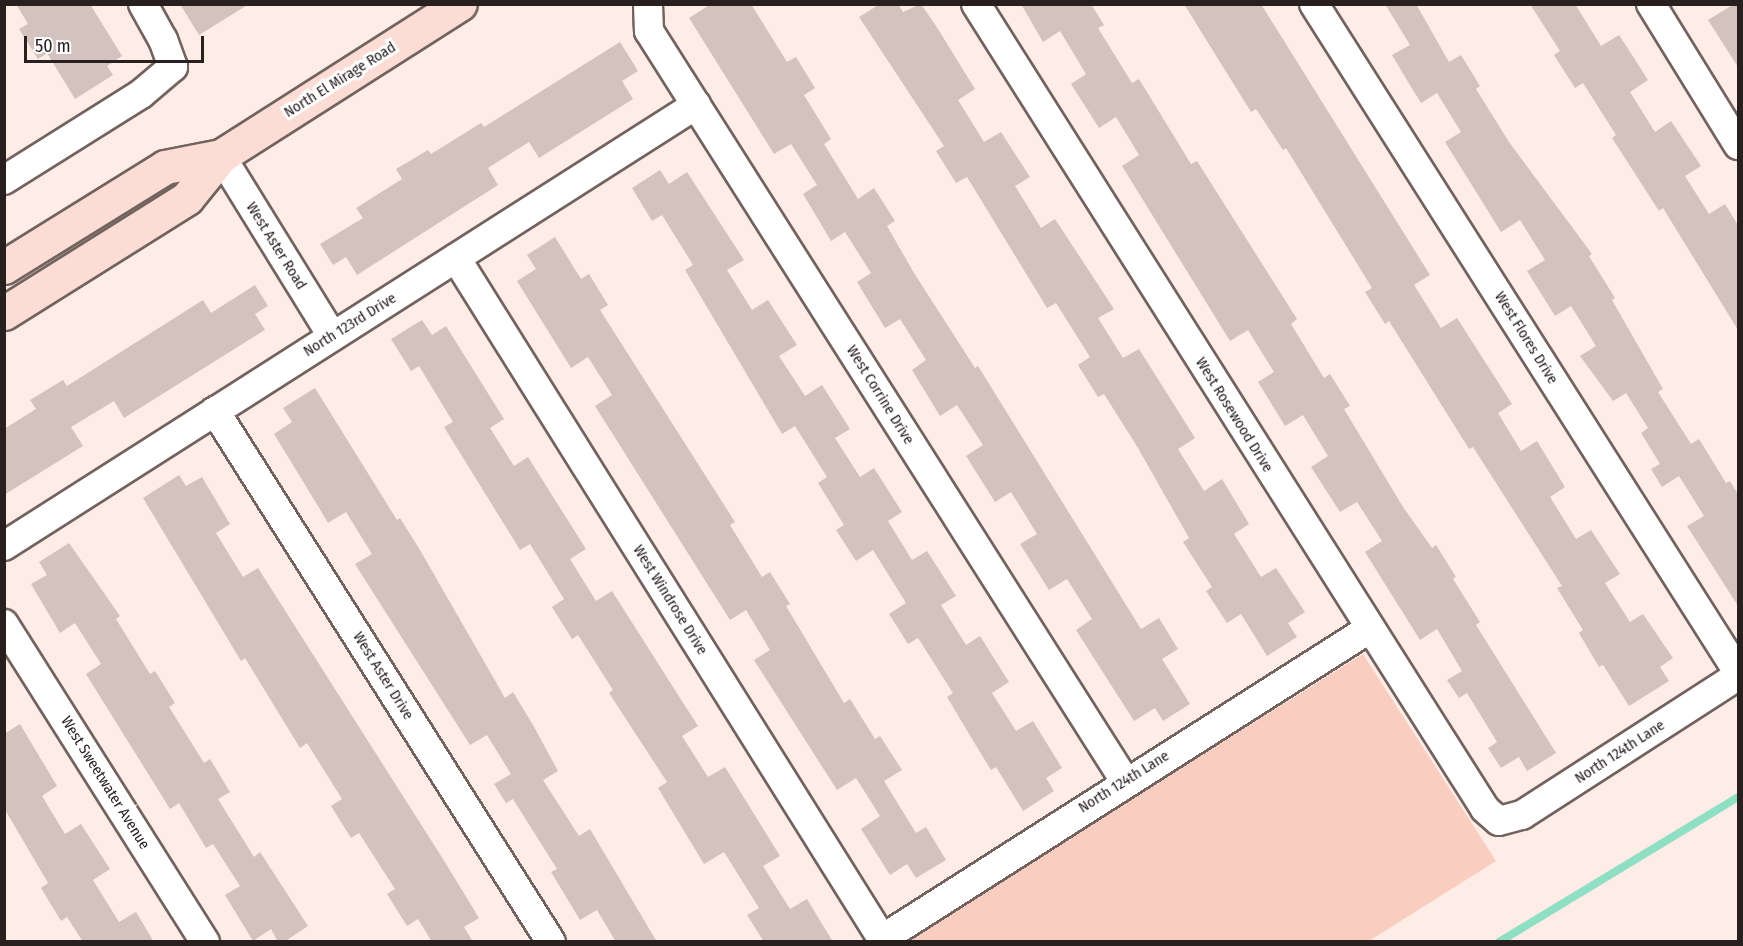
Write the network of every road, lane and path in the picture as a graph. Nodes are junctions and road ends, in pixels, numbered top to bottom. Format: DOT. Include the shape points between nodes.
graph roads {
  1 [pos="143,4"];
  2 [pos="460,4"];
  3 [pos="648,4"];
  4 [pos="976,4"];
  5 [pos="1314,4"];
  6 [pos="1651,4"];
  7 [pos="696,105"];
  8 [pos="1738,145"];
  9 [pos="221,156"];
  10 [pos="4,180"];
  11 [pos="456,258"];
  12 [pos="4,267"];
  13 [pos="4,313"];
  14 [pos="332,336"];
  15 [pos="215,411"];
  16 [pos="4,546"];
  17 [pos="4,624"];
  18 [pos="1369,629"];
  19 [pos="1738,674"];
  20 [pos="1125,781"];
  21 [pos="1499,820"];
  22 [pos="883,940"];
  23 [pos="205,942"];
  24 [pos="551,942"];
  1 -- 10 [label="street" via="173,67 141,94"];
  2 -- 9 [label="main road, North El Mirage Road"];
  3 -- 7 [label="street, West Corrine Drive" via="649,31"];
  4 -- 18 [label="street, West Rosewood Drive"];
  5 -- 19 [label="street, West Flores Drive"];
  6 -- 8 [label="street"];
  7 -- 11 [label="street, North 123rd Drive"];
  7 -- 20 [label="street, West Corrine Drive"];
  9 -- 12 [label="main road, North El Mirage Road" via="165,167"];
  9 -- 13 [label="main road, North El Mirage Road" via="187,198"];
  9 -- 14 [label="street, West Aster Road"];
  11 -- 14 [label="street, North 123rd Drive"];
  11 -- 22 [label="street, West Windrose Drive"];
  14 -- 15 [label="street, North 123rd Drive"];
  15 -- 16 [label="street, North 123rd Drive"];
  15 -- 24 [label="street, West Aster Drive"];
  17 -- 23 [label="street, West Sweetwater Avenue"];
  18 -- 20 [label="street, North 124th Lane"];
  18 -- 21 [label="street, West Rosewood Drive" via="1475,797"];
  19 -- 21 [label="street, North 124th Lane" via="1521,815"];
  20 -- 22 [label="street, North 124th Lane"];
}
